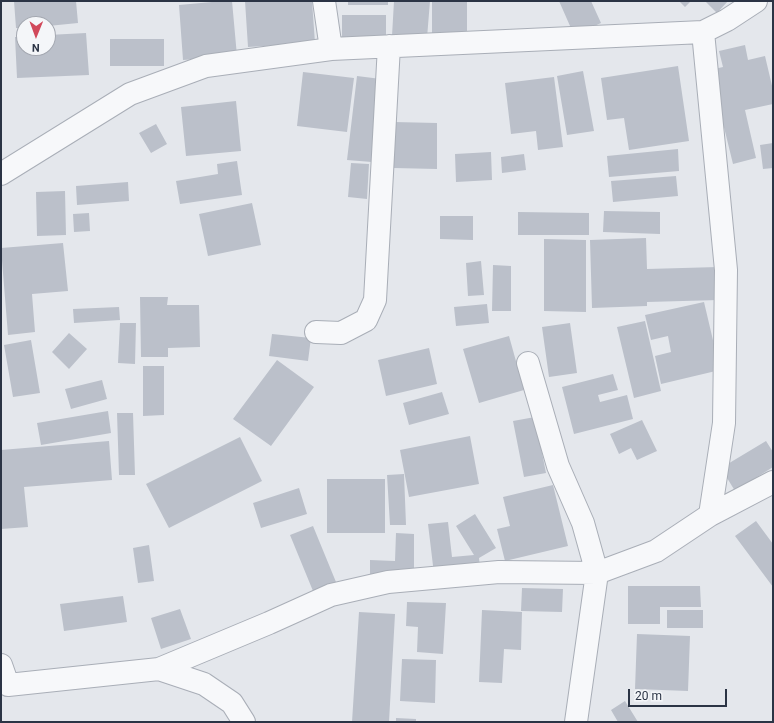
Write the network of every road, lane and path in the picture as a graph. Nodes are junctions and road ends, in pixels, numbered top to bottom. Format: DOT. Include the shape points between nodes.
graph roads {
  1 [pos="324,1"];
  2 [pos="756,1"];
  3 [pos="703,32"];
  4 [pos="389,46"];
  5 [pos="331,49"];
  6 [pos="1,174"];
  7 [pos="316,332"];
  8 [pos="528,363"];
  9 [pos="773,482"];
  10 [pos="710,515"];
  11 [pos="597,572"];
  12 [pos="1,665"];
  13 [pos="159,669"];
  14 [pos="5,686"];
  15 [pos="244,722"];
  16 [pos="576,722"];
  1 -- 5 [label="street"];
  2 -- 3 [label="street"];
  3 -- 4 [label="street"];
  3 -- 10 [label="street" via="726,270 724,423"];
  4 -- 5 [label="street"];
  4 -- 7 [label="street" via="375,300 366,320 341,333"];
  5 -- 6 [label="street" via="206,66 130,94"];
  8 -- 11 [label="street" via="558,466 583,523"];
  9 -- 10 [label="street"];
  10 -- 11 [label="street" via="656,551"];
  11 -- 13 [label="street" via="499,572 388,582 332,595"];
  11 -- 16 [label="street"];
  12 -- 14 [label="street"];
  13 -- 14 [label="street"];
  13 -- 15 [label="street" via="204,684 232,703"];
}
